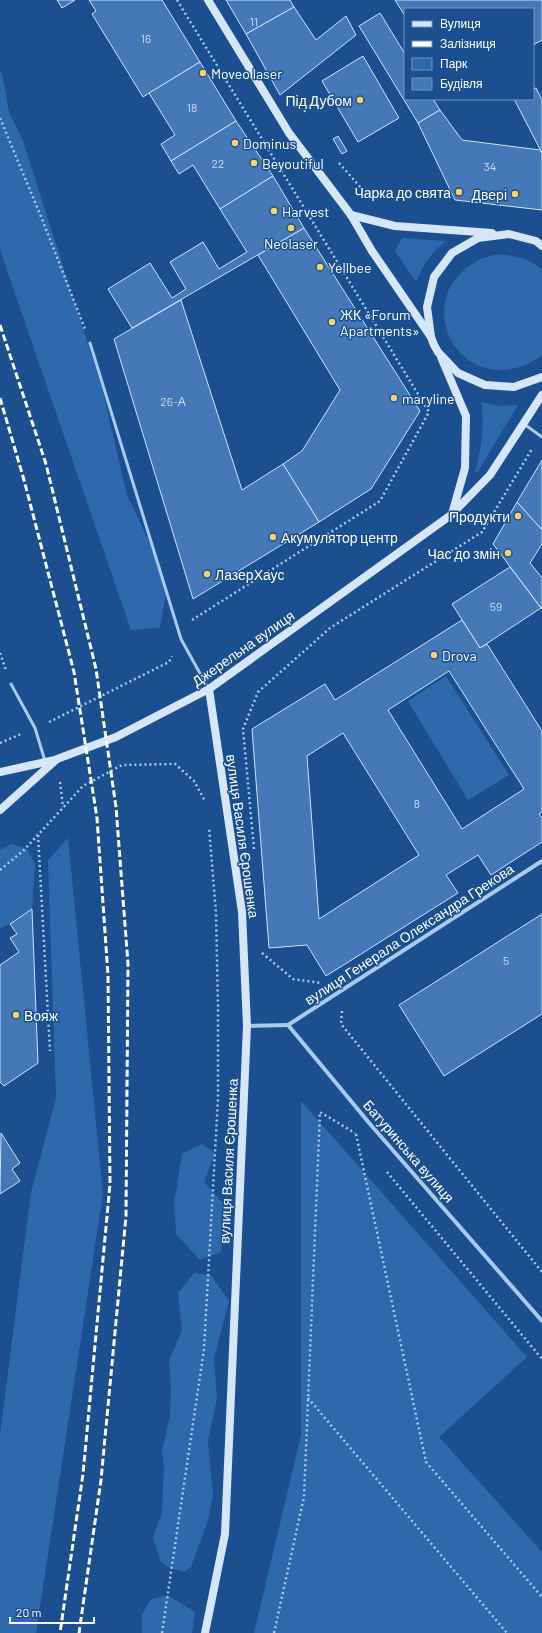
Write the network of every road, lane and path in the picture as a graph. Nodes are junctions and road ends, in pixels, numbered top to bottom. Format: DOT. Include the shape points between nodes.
graph roads {
  1 [pos="177,0"];
  2 [pos="208,0"];
  3 [pos="0,118"];
  4 [pos="339,163"];
  5 [pos="384,203"];
  6 [pos="351,215"];
  7 [pos="509,234"];
  8 [pos="540,243"];
  9 [pos="431,337"];
  10 [pos="90,343"];
  11 [pos="438,352"];
  12 [pos="542,377"];
  13 [pos="542,395"];
  14 [pos="524,424"];
  15 [pos="541,437"];
  16 [pos="451,515"];
  17 [pos="181,639"];
  18 [pos="11,684"];
  19 [pos="209,689"];
  20 [pos="35,728"];
  21 [pos="0,743"];
  22 [pos="57,759"];
  23 [pos="45,762"];
  24 [pos="0,772"];
  25 [pos="207,803"];
  26 [pos="0,810"];
  27 [pos="208,819"];
  28 [pos="38,835"];
  29 [pos="254,855"];
  30 [pos="542,861"];
  31 [pos="0,870"];
  32 [pos="261,946"];
  33 [pos="324,984"];
  34 [pos="341,1024"];
  35 [pos="288,1025"];
  36 [pos="247,1026"];
  37 [pos="50,1051"];
  38 [pos="356,1134"];
  39 [pos="361,1140"];
  40 [pos="386,1170"];
  41 [pos="542,1272"];
  42 [pos="542,1321"];
  43 [pos="542,1359"];
  44 [pos="308,1397"];
  45 [pos="542,1597"];
  46 [pos="162,1633"];
  47 [pos="205,1633"];
  48 [pos="274,1633"];
  49 [pos="507,1633"];
  1 -- 17 [label="path" via="429,412 380,501 191,621"];
  2 -- 6 [label="street" via="289,134"];
  3 -- 10 [label="path"];
  4 -- 5 [label="path" via="370,198"];
  6 -- 7 [label="street" via="395,226"];
  6 -- 9 [label="street" via="372,251"];
  7 -- 8 [label="street"];
  7 -- 9 [label="street" via="478,238 452,253 434,278 426,307"];
  9 -- 11 [label="street"];
  10 -- 17 [label="lane"];
  11 -- 12 [label="street" via="458,373 485,385 514,387"];
  11 -- 16 [label="street" via="466,416 465,468"];
  13 -- 14 [label="street, Джерельна вулиця"];
  14 -- 15 [label="lane"];
  14 -- 16 [label="street, Джерельна вулиця" via="490,475"];
  15 -- 29 [label="path" via="482,532 330,628 258,692 243,729"];
  16 -- 19 [label="street, Джерельна вулиця"];
  17 -- 19 [label="lane"];
  17 -- 20 [label="path" via="169,662"];
  18 -- 20 [label="lane"];
  19 -- 22 [label="street, Джерельна вулиця" via="116,737"];
  19 -- 36 [label="street, вулиця Василя Єрошенка" via="242,912"];
  20 -- 21 [label="path"];
  20 -- 23 [label="lane"];
  22 -- 23 [label="street"];
  22 -- 26 [label="street, Джерельна вулиця"];
  23 -- 24 [label="street"];
  25 -- 28 [label="path" via="194,781 176,764 122,765 83,786"];
  27 -- 46 [label="path" via="216,914 218,1099 204,1349"];
  28 -- 31 [label="path"];
  28 -- 37 [label="path"];
  30 -- 35 [label="street, вулиця Генерала Олександра Грекова"];
  32 -- 33 [label="path" via="262,952 293,979"];
  34 -- 41 [label="path"];
  35 -- 36 [label="street"];
  35 -- 42 [label="street, Батуринська вулиця" via="370,1124"];
  36 -- 47 [label="street, вулиця Василя Єрошенка" via="225,1534"];
  38 -- 39 [label="path"];
  38 -- 44 [label="path" via="320,1112"];
  38 -- 45 [label="path" via="426,1462"];
  40 -- 43 [label="path"];
  44 -- 48 [label="path" via="304,1497"];
  44 -- 49 [label="path"];
}
